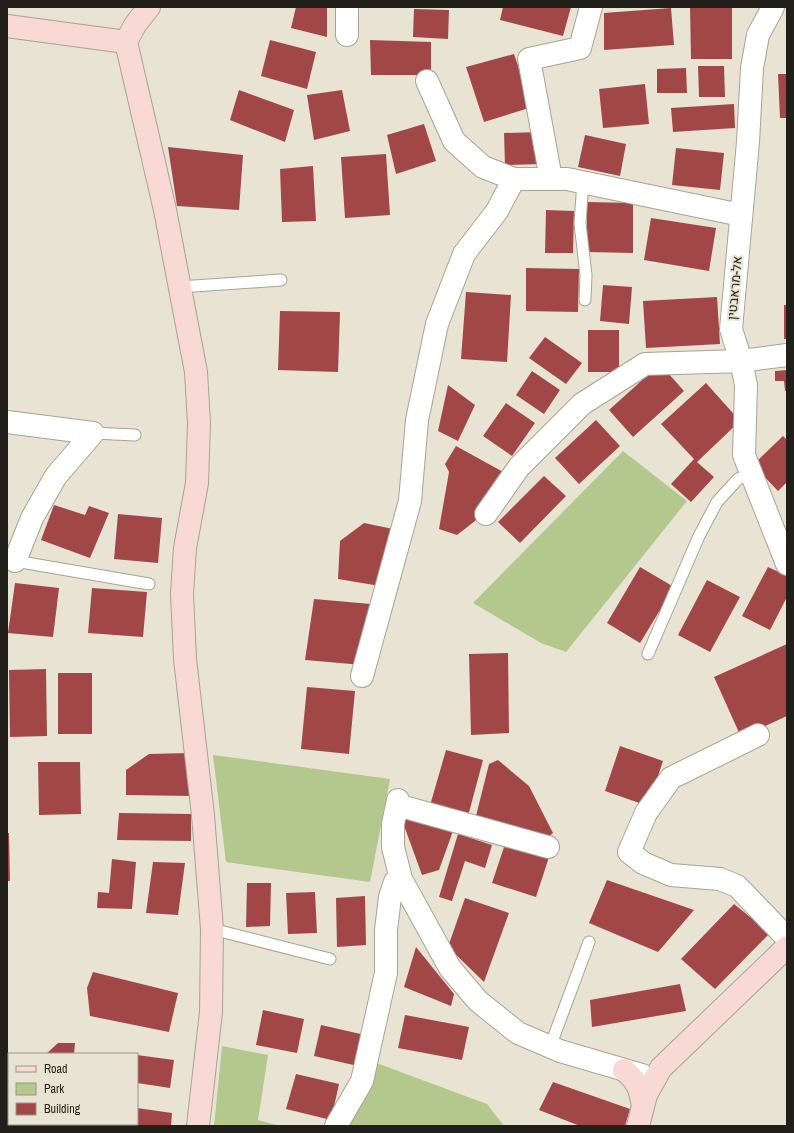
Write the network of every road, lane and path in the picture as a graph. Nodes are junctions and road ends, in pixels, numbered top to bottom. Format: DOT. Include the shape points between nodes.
graph roads {
  1 [pos="149,7"];
  2 [pos="347,7"];
  3 [pos="591,7"];
  4 [pos="773,7"];
  5 [pos="7,26"];
  6 [pos="347,35"];
  7 [pos="126,42"];
  8 [pos="427,81"];
  9 [pos="514,180"];
  10 [pos="551,180"];
  11 [pos="583,182"];
  12 [pos="741,215"];
  13 [pos="281,280"];
  14 [pos="180,287"];
  15 [pos="585,300"];
  16 [pos="787,355"];
  17 [pos="741,361"];
  18 [pos="7,422"];
  19 [pos="93,433"];
  20 [pos="135,435"];
  21 [pos="751,473"];
  22 [pos="486,514"];
  23 [pos="15,561"];
  24 [pos="787,564"];
  25 [pos="149,584"];
  26 [pos="648,654"];
  27 [pos="362,676"];
  28 [pos="758,735"];
  29 [pos="548,847"];
  30 [pos="401,879"];
  31 [pos="212,929"];
  32 [pos="787,938"];
  33 [pos="589,942"];
  34 [pos="787,947"];
  35 [pos="330,959"];
  36 [pos="550,1047"];
  37 [pos="624,1070"];
  38 [pos="660,1072"];
  39 [pos="640,1116"];
  40 [pos="198,1126"];
  41 [pos="336,1126"];
  1 -- 7 [label="street"];
  2 -- 6 [label="street"];
  3 -- 10 [label="street" via="580,48 529,59"];
  4 -- 12 [label="street, אל-מראבטין" via="761,29 754,53"];
  5 -- 7 [label="street"];
  7 -- 14 [label="street"];
  8 -- 9 [label="street" via="454,141 483,167"];
  9 -- 10 [label="street"];
  9 -- 27 [label="street" via="497,211 464,254 437,324 417,420 410,501"];
  10 -- 11 [label="street"];
  11 -- 12 [label="street"];
  11 -- 15 [label="lane" via="580,224 586,275"];
  12 -- 17 [label="street, אל-מראבטין" via="730,329"];
  13 -- 14 [label="lane"];
  14 -- 31 [label="street" via="196,372 199,423 197,483 185,548 182,594 185,658 203,815"];
  16 -- 17 [label="street"];
  17 -- 21 [label="street, אל-מראבטין" via="746,385 744,455"];
  17 -- 22 [label="street" via="645,364 582,404 519,467"];
  18 -- 19 [label="street"];
  19 -- 20 [label="lane"];
  19 -- 23 [label="street" via="56,476 32,518"];
  21 -- 24 [label="street, אל-מראבטין"];
  21 -- 26 [label="lane" via="738,479 717,502 699,536"];
  23 -- 25 [label="lane"];
  28 -- 32 [label="street" via="671,778 646,813 629,852 643,863 671,875 720,879 737,886"];
  29 -- 30 [label="street" via="398,802 393,824 393,847"];
  30 -- 36 [label="street" via="450,968 478,1001 518,1033"];
  30 -- 41 [label="street" via="395,882 390,897 386,930 386,973 362,1081"];
  31 -- 35 [label="lane"];
  31 -- 40 [label="street" via="211,1012"];
  33 -- 36 [label="lane"];
  34 -- 38 [label="street"];
  36 -- 37 [label="street"];
  37 -- 38 [label="street"];
  37 -- 39 [label="street" via="634,1078 640,1089"];
  38 -- 39 [label="street" via="646,1095"];
}
